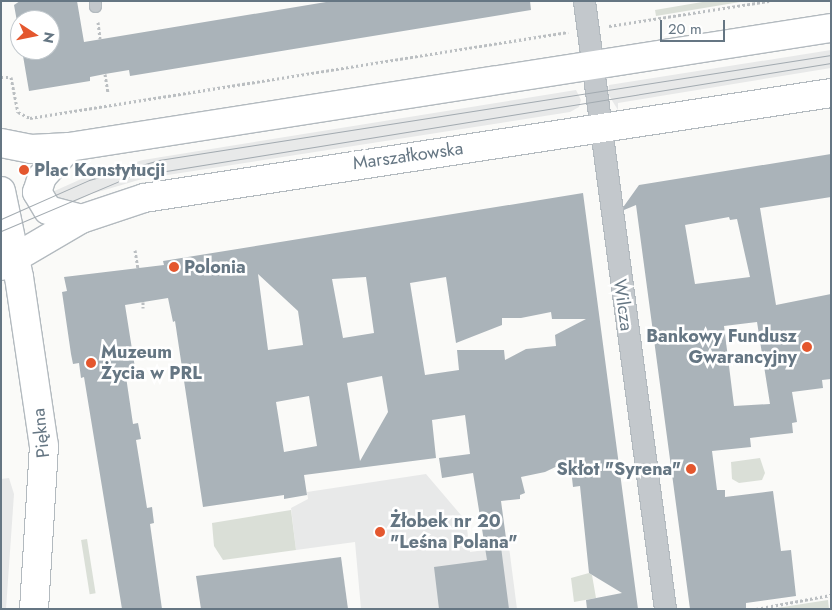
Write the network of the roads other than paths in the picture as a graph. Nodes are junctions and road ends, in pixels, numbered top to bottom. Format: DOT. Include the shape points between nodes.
graph roads {
  1 [pos="584,1"];
  2 [pos="831,28"];
  3 [pos="593,66"];
  4 [pos="831,93"];
  5 [pos="600,129"];
  6 [pos="1,143"];
  7 [pos="69,147"];
  8 [pos="1,191"];
  9 [pos="81,220"];
  10 [pos="8,263"];
  11 [pos="34,609"];
  12 [pos="664,609"];
  1 -- 3 [label="street, Wilcza"];
  2 -- 3 [label="main road"];
  3 -- 5 [label="street, Wilcza"];
  3 -- 7 [label="main road"];
  4 -- 5 [label="main road, Marszałkowska"];
  5 -- 9 [label="main road, Marszałkowska" via="144,198"];
  5 -- 12 [label="street, Wilcza"];
  6 -- 7 [label="main road" via="31,149"];
  7 -- 9 [label="main road" via="42,176 37,192 48,210"];
  8 -- 10 [label="main road"];
  9 -- 10 [label="main road, Marszałkowska"];
  10 -- 11 [label="main road, Piękna" via="44,446"];
}
